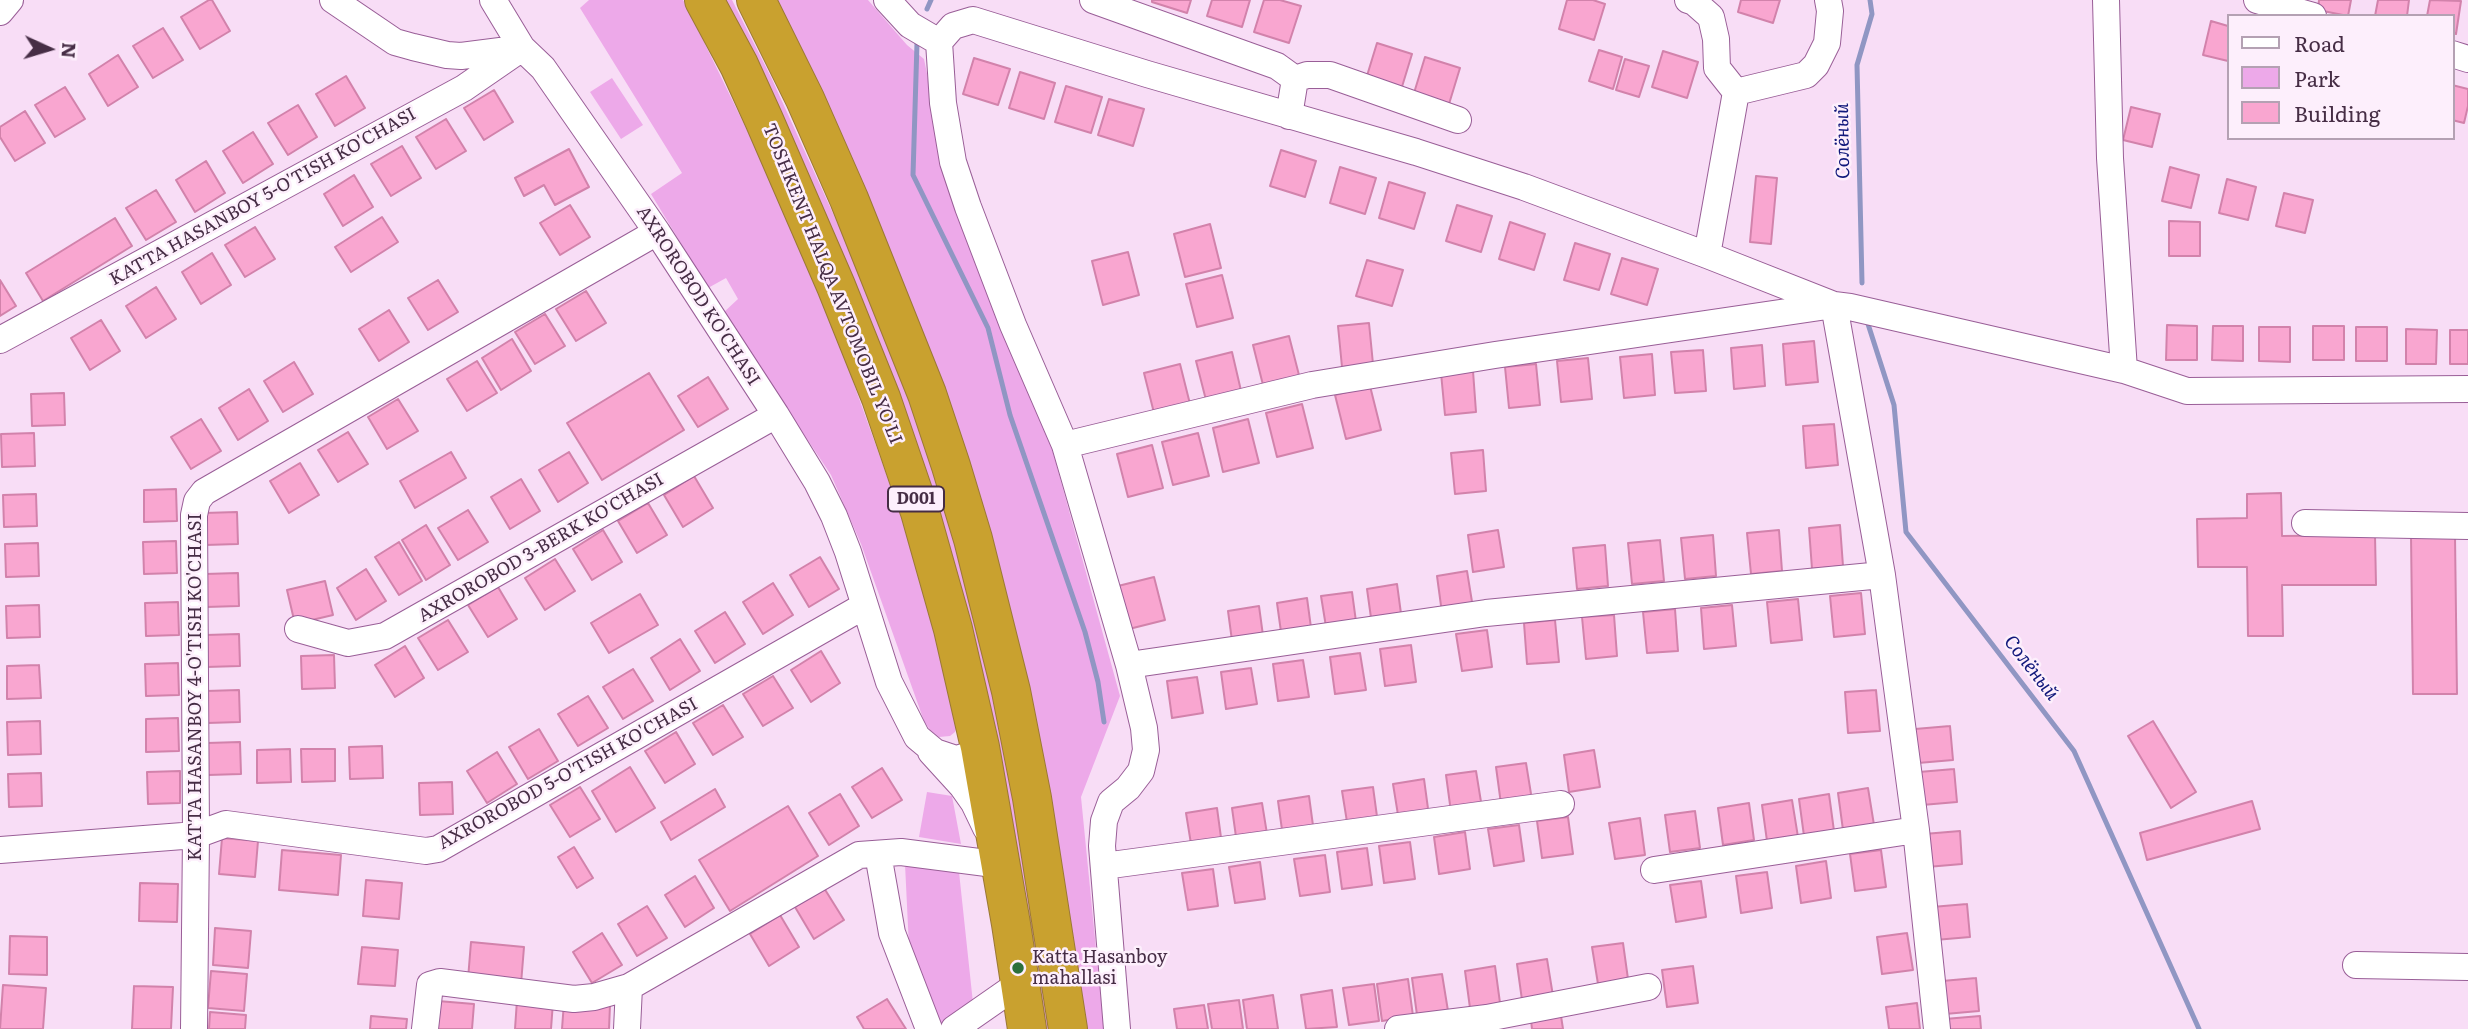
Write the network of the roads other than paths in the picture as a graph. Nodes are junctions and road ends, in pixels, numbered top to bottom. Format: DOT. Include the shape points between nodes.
graph roads {
  1 [pos="10,0"];
  2 [pos="333,0"];
  3 [pos="493,0"];
  4 [pos="704,0"];
  5 [pos="755,0"];
  6 [pos="887,0"];
  7 [pos="1094,0"];
  8 [pos="1688,0"];
  9 [pos="1828,0"];
  10 [pos="2106,0"];
  11 [pos="2257,0"];
  12 [pos="0,12"];
  13 [pos="2307,14"];
  14 [pos="939,42"];
  15 [pos="522,48"];
  16 [pos="1295,79"];
  17 [pos="1736,92"];
  18 [pos="1289,116"];
  19 [pos="1458,120"];
  20 [pos="657,232"];
  21 [pos="1707,255"];
  22 [pos="1834,305"];
  23 [pos="0,340"];
  24 [pos="2124,370"];
  25 [pos="2468,389"];
  26 [pos="776,415"];
  27 [pos="1065,445"];
  28 [pos="2305,523"];
  29 [pos="2468,526"];
  30 [pos="1882,575"];
  31 [pos="864,606"];
  32 [pos="298,629"];
  33 [pos="1129,665"];
  34 [pos="926,746"];
  35 [pos="980,747"];
  36 [pos="1561,804"];
  37 [pos="1916,830"];
  38 [pos="197,835"];
  39 [pos="0,850"];
  40 [pos="878,854"];
  41 [pos="1002,865"];
  42 [pos="1104,866"];
  43 [pos="1654,870"];
  44 [pos="2356,965"];
  45 [pos="2468,967"];
  46 [pos="1020,983"];
  47 [pos="629,987"];
  48 [pos="1648,987"];
  49 [pos="194,1029"];
  50 [pos="425,1029"];
  51 [pos="627,1029"];
  52 [pos="929,1029"];
  53 [pos="954,1029"];
  54 [pos="1027,1029"];
  55 [pos="1068,1029"];
  56 [pos="1117,1029"];
  57 [pos="1398,1029"];
  58 [pos="1937,1029"];
  1 -- 12 [label="street"];
  2 -- 15 [label="street" via="395,42 413,47 461,56"];
  3 -- 15 [label="street, AXROROBOD KO'CHASI"];
  4 -- 35 [label="highway, TOSHKENT HALQA AVTOMOBIL YO'LI / D001" via="789,174 881,398 937,570"];
  5 -- 55 [label="highway, D001" via="849,199 951,466 1013,705"];
  6 -- 14 [label="street" via="910,25"];
  7 -- 16 [label="street" via="1277,66"];
  8 -- 17 [label="street" via="1711,17 1717,68"];
  9 -- 17 [label="street" via="1827,43 1816,65 1806,75"];
  10 -- 24 [label="street" via="2110,158"];
  11 -- 13 [label="street"];
  14 -- 18 [label="street" via="953,26 972,20"];
  14 -- 27 [label="street" via="953,162 1013,325"];
  15 -- 20 [label="street, AXROROBOD KO'CHASI" via="543,68"];
  15 -- 23 [label="street, KATTA HASANBOY 5-O'TISH KO'CHASI" via="464,88"];
  16 -- 18 [label="street"];
  16 -- 19 [label="street" via="1330,75"];
  17 -- 21 [label="street"];
  18 -- 21 [label="street" via="1524,187"];
  20 -- 26 [label="street, AXROROBOD KO'CHASI"];
  20 -- 38 [label="street, KATTA HASANBOY 4-O'TISH KO'CHASI" via="204,492 197,501"];
  21 -- 22 [label="street"];
  22 -- 24 [label="street"];
  22 -- 27 [label="street" via="1312,385"];
  22 -- 30 [label="street"];
  24 -- 25 [label="street" via="2187,391"];
  26 -- 31 [label="street, AXROROBOD KO'CHASI" via="835,516"];
  26 -- 32 [label="street, AXROROBOD 3-BERK KO'CHASI" via="385,636 348,643"];
  27 -- 33 [label="street"];
  28 -- 29 [label="street"];
  30 -- 33 [label="street" via="1486,612"];
  30 -- 37 [label="street"];
  31 -- 34 [label="street, AXROROBOD KO'CHASI" via="890,682 911,727"];
  31 -- 38 [label="street, AXROROBOD 5-O'TISH KO'CHASI" via="438,849 226,824"];
  33 -- 42 [label="street" via="1146,750 1141,771 1106,810"];
  34 -- 35 [label="street" via="956,759"];
  34 -- 41 [label="street, AXROROBOD KO'CHASI" via="974,803"];
  35 -- 41 [label="highway, TOSHKENT HALQA AVTOMOBIL YO'LI / D001"];
  36 -- 42 [label="street"];
  37 -- 43 [label="street"];
  37 -- 58 [label="street"];
  38 -- 39 [label="street, AXROROBOD 5-O'TISH KO'CHASI"];
  38 -- 49 [label="street, KATTA HASANBOY 4-O'TISH KO'CHASI"];
  40 -- 41 [label="street" via="901,852"];
  40 -- 47 [label="street" via="859,855"];
  40 -- 52 [label="street" via="892,933"];
  41 -- 46 [label="highway, TOSHKENT HALQA AVTOMOBIL YO'LI / D001"];
  42 -- 56 [label="street"];
  44 -- 45 [label="street"];
  46 -- 53 [label="street"];
  46 -- 54 [label="highway, TOSHKENT HALQA AVTOMOBIL YO'LI / D001"];
  47 -- 50 [label="street" via="574,999 440,982 430,985"];
  47 -- 51 [label="street"];
  48 -- 57 [label="street" via="1487,1018"];
}
